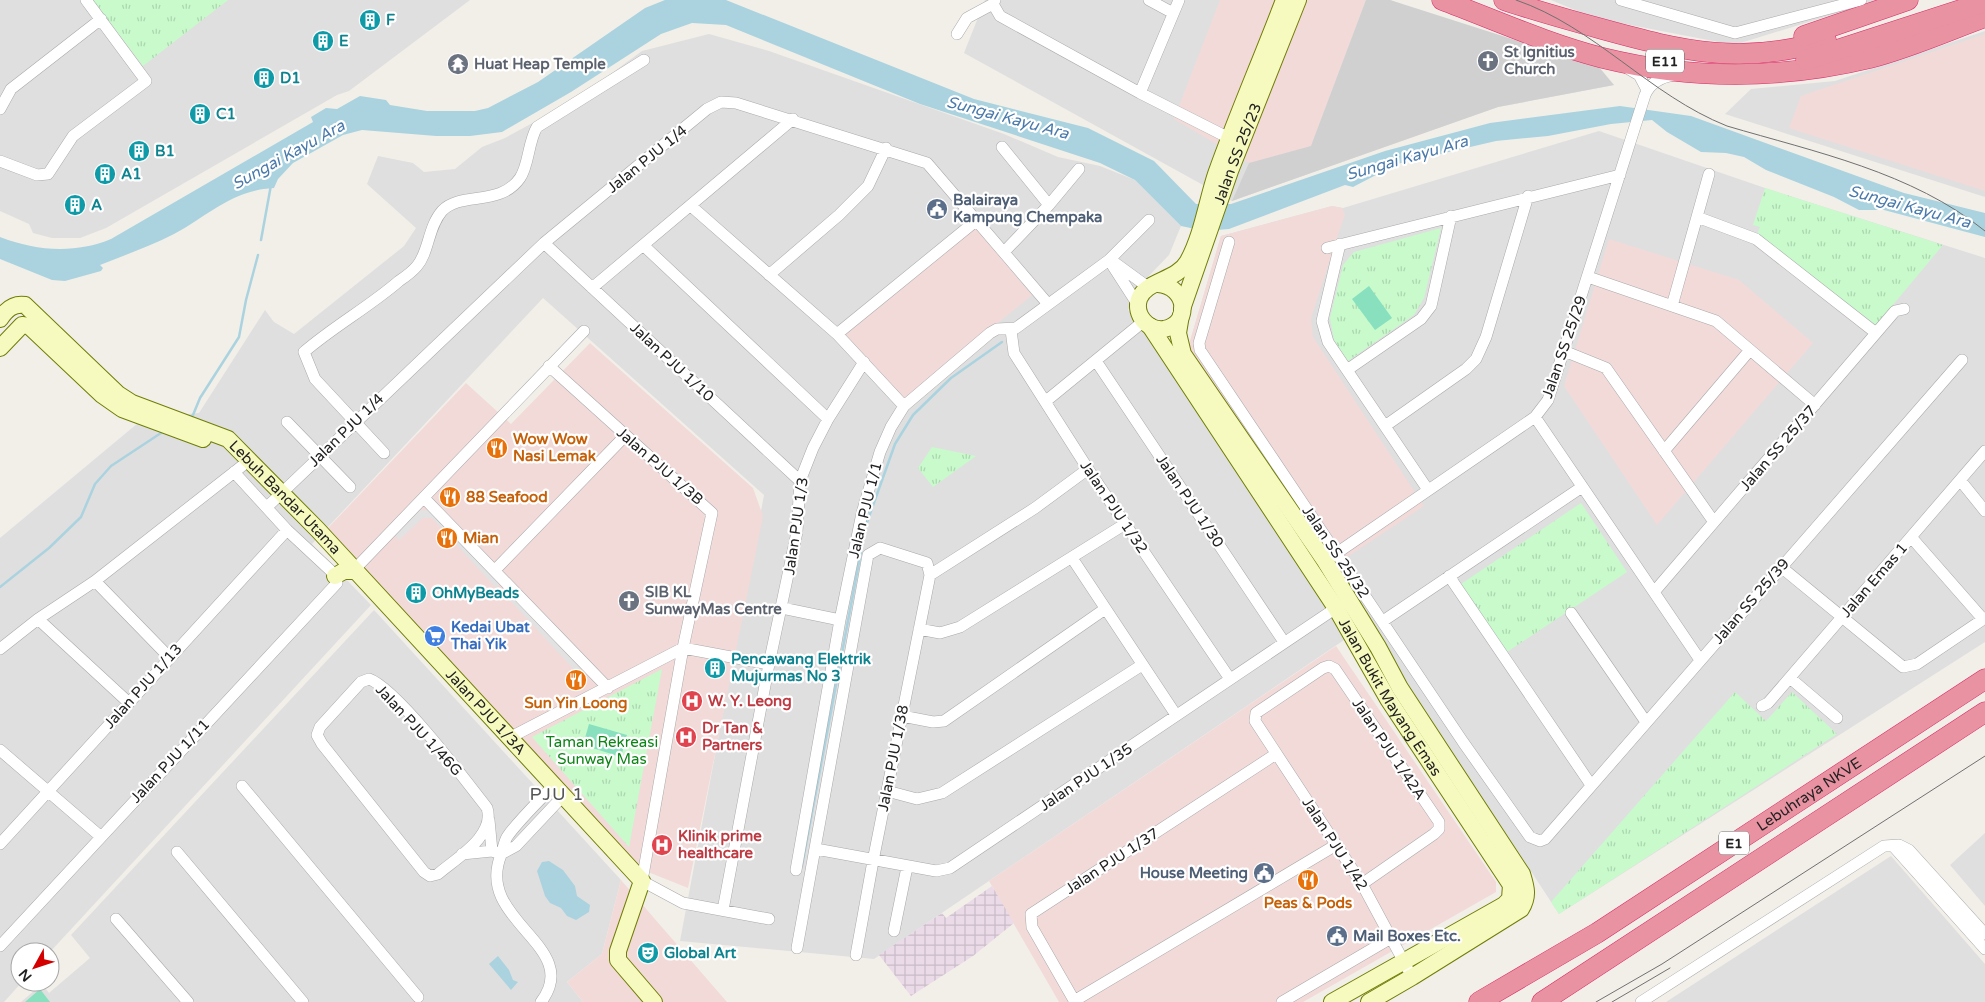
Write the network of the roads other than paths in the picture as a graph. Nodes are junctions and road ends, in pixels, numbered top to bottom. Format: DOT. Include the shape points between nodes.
graph roads {
  1 [pos="86,0"];
  2 [pos="1149,0"];
  3 [pos="1178,0"];
  4 [pos="1284,0"];
  5 [pos="1298,0"];
  6 [pos="1442,0"];
  7 [pos="1504,0"];
  8 [pos="1621,0"];
  9 [pos="1861,0"];
  10 [pos="1908,0"];
  11 [pos="1949,0"];
  12 [pos="994,2"];
  13 [pos="1985,2"];
  14 [pos="1173,13"];
  15 [pos="1985,18"];
  16 [pos="101,19"];
  17 [pos="1888,27"];
  18 [pos="957,34"];
  19 [pos="1746,53"];
  20 [pos="1605,58"];
  21 [pos="644,60"];
  22 [pos="1686,73"];
  23 [pos="1646,93"];
  24 [pos="1140,94"];
  25 [pos="0,109"];
  26 [pos="793,120"];
  27 [pos="1234,147"];
  28 [pos="886,148"];
  29 [pos="1002,148"];
  30 [pos="0,161"];
  31 [pos="1079,169"];
  32 [pos="1709,174"];
  33 [pos="1620,175"];
  34 [pos="1528,196"];
  35 [pos="1049,205"];
  36 [pos="692,206"];
  37 [pos="1451,216"];
  38 [pos="1697,217"];
  39 [pos="977,220"];
  40 [pos="1149,220"];
  41 [pos="1229,242"];
  42 [pos="544,243"];
  43 [pos="1340,244"];
  44 [pos="643,245"];
  45 [pos="1327,248"];
  46 [pos="1198,251"];
  47 [pos="1004,252"];
  48 [pos="1109,260"];
  49 [pos="769,275"];
  50 [pos="1588,277"];
  51 [pos="1153,286"];
  52 [pos="592,288"];
  53 [pos="1048,304"];
  54 [pos="1138,305"];
  55 [pos="1672,306"];
  56 [pos="1904,310"];
  57 [pos="1182,312"];
  58 [pos="0,319"];
  59 [pos="1147,324"];
  60 [pos="1011,330"];
  61 [pos="584,331"];
  62 [pos="1876,333"];
  63 [pos="837,334"];
  64 [pos="0,348"];
  65 [pos="1750,350"];
  66 [pos="1564,351"];
  67 [pos="1962,360"];
  68 [pos="1096,361"];
  69 [pos="864,362"];
  70 [pos="549,366"];
  71 [pos="1347,370"];
  72 [pos="88,373"];
  73 [pos="1046,401"];
  74 [pos="1815,404"];
  75 [pos="904,406"];
  76 [pos="1535,417"];
  77 [pos="828,419"];
  78 [pos="286,422"];
  79 [pos="355,422"];
  80 [pos="1385,426"];
  81 [pos="207,436"];
  82 [pos="625,436"];
  83 [pos="1664,451"];
  84 [pos="1985,451"];
  85 [pos="384,453"];
  86 [pos="320,456"];
  87 [pos="238,469"];
  88 [pos="1088,469"];
  89 [pos="800,480"];
  90 [pos="1960,480"];
  91 [pos="1582,486"];
  92 [pos="350,487"];
  93 [pos="1428,490"];
  94 [pos="424,499"];
  95 [pos="274,500"];
  96 [pos="1985,510"];
  97 [pos="1714,522"];
  98 [pos="1126,524"];
  99 [pos="287,530"];
  100 [pos="1911,537"];
  101 [pos="329,545"];
  102 [pos="1330,557"];
  103 [pos="1072,558"];
  104 [pos="927,562"];
  105 [pos="1781,566"];
  106 [pos="495,570"];
  107 [pos="353,571"];
  108 [pos="930,575"];
  109 [pos="335,576"];
  110 [pos="1449,576"];
  111 [pos="95,581"];
  112 [pos="1654,592"];
  113 [pos="782,608"];
  114 [pos="1336,608"];
  115 [pos="1106,609"];
  116 [pos="1571,613"];
  117 [pos="1842,617"];
  118 [pos="38,619"];
  119 [pos="1984,619"];
  120 [pos="840,620"];
  121 [pos="1383,621"];
  122 [pos="919,629"];
  123 [pos="1284,642"];
  124 [pos="683,648"];
  125 [pos="0,649"];
  126 [pos="169,657"];
  127 [pos="1700,660"];
  128 [pos="769,664"];
  129 [pos="1142,665"];
  130 [pos="1790,678"];
  131 [pos="1230,679"];
  132 [pos="1985,679"];
  133 [pos="608,688"];
  134 [pos="128,702"];
  135 [pos="1762,706"];
  136 [pos="1985,712"];
  137 [pos="1256,713"];
  138 [pos="1176,715"];
  139 [pos="902,716"];
  140 [pos="1837,718"];
  141 [pos="1646,722"];
  142 [pos="509,738"];
  143 [pos="0,750"];
  144 [pos="1276,754"];
  145 [pos="1592,785"];
  146 [pos="242,786"];
  147 [pos="47,791"];
  148 [pos="558,791"];
  149 [pos="888,791"];
  150 [pos="488,818"];
  151 [pos="100,836"];
  152 [pos="1540,842"];
  153 [pos="0,844"];
  154 [pos="1891,844"];
  155 [pos="1336,845"];
  156 [pos="816,848"];
  157 [pos="177,852"];
  158 [pos="497,853"];
  159 [pos="462,854"];
  160 [pos="873,861"];
  161 [pos="907,867"];
  162 [pos="796,870"];
  163 [pos="642,881"];
  164 [pos="1362,884"];
  165 [pos="723,910"];
  166 [pos="116,918"];
  167 [pos="769,919"];
  168 [pos="894,931"];
  169 [pos="1985,934"];
  170 [pos="1391,938"];
  171 [pos="0,946"];
  172 [pos="797,948"];
  173 [pos="1985,948"];
  174 [pos="856,955"];
  175 [pos="1404,962"];
  176 [pos="1412,977"];
  177 [pos="418,997"];
  178 [pos="188,1002"];
  179 [pos="304,1002"];
  180 [pos="541,1002"];
  181 [pos="654,1002"];
  182 [pos="1074,1002"];
  183 [pos="1282,1002"];
  184 [pos="1332,1002"];
  185 [pos="1369,1002"];
  186 [pos="1479,1002"];
  187 [pos="1542,1002"];
  188 [pos="1641,1002"];
  1 -- 16 [label="street"];
  2 -- 14 [label="street"];
  3 -- 14 [label="street"];
  4 -- 27 [label="main road, Jalan SS 25/23"];
  5 -- 27 [label="main road, Jalan SS 25/23"];
  6 -- 17 [label="highway, E11" via="1602,48 1664,61 1737,68 1806,60"];
  6 -- 20 [label="highway" via="1558,44"];
  7 -- 19 [label="highway, E11" via="1670,48"];
  8 -- 9 [label="street" via="1735,33"];
  10 -- 19 [label="highway" via="1802,36 1760,44"];
  11 -- 17 [label="highway, E11"];
  12 -- 18 [label="street" via="967,18"];
  12 -- 24 [label="street" via="1000,16"];
  13 -- 17 [label="highway, E11"];
  14 -- 24 [label="street"];
  15 -- 22 [label="highway" via="1872,58 1822,68 1744,76"];
  16 -- 25 [label="street" via="10,89"];
  16 -- 30 [label="street" via="146,81 73,136 48,174 37,175"];
  17 -- 19 [label="highway, E11" via="1806,46"];
  20 -- 22 [label="highway"];
  20 -- 23 [label="street" via="1639,75"];
  21 -- 79 [label="street" via="538,127 532,136 521,177 509,189 494,197 464,202 443,210 434,223 418,266 304,352 315,379"];
  22 -- 23 [label="street" via="1661,78"];
  23 -- 33 [label="street, Jalan SS 25/29"];
  24 -- 27 [label="street"];
  26 -- 28 [label="street, Jalan PJU 1/4"];
  26 -- 36 [label="street"];
  26 -- 42 [label="street, Jalan PJU 1/4" via="736,102 721,102"];
  27 -- 46 [label="main road, Jalan SS 25/23"];
  28 -- 39 [label="street, Jalan PJU 1/4" via="927,163"];
  28 -- 49 [label="street" via="868,186"];
  29 -- 35 [label="street"];
  31 -- 35 [label="street"];
  32 -- 38 [label="street"];
  33 -- 34 [label="street"];
  33 -- 50 [label="street, Jalan SS 25/29"];
  34 -- 37 [label="street"];
  34 -- 80 [label="street" via="1486,337 1476,359"];
  35 -- 47 [label="street"];
  36 -- 44 [label="street"];
  36 -- 49 [label="street"];
  37 -- 43 [label="street"];
  37 -- 71 [label="street" via="1431,306 1420,319"];
  38 -- 55 [label="street"];
  38 -- 62 [label="street" via="1756,239"];
  39 -- 47 [label="street, Jalan PJU 1/4"];
  39 -- 63 [label="street"];
  40 -- 48 [label="street, Jalan PJU 1/1"];
  41 -- 102 [label="street, Jalan SS 25/32" via="1199,343 1200,350"];
  42 -- 52 [label="street, Jalan PJU 1/10"];
  42 -- 79 [label="street, Jalan PJU 1/4"];
  43 -- 45 [label="street"];
  43 -- 71 [label="street" via="1322,322 1328,342"];
  44 -- 52 [label="street"];
  44 -- 77 [label="street"];
  46 -- 51 [label="main road, Jalan SS 25/23" via="1178,273"];
  46 -- 57 [label="main road, Jalan SS 25/23"];
  47 -- 53 [label="street, Jalan PJU 1/4"];
  48 -- 51 [label="street"];
  48 -- 53 [label="street, Jalan PJU 1/1"];
  48 -- 54 [label="street"];
  49 -- 63 [label="street"];
  50 -- 55 [label="street"];
  50 -- 66 [label="street, Jalan SS 25/29"];
  51 -- 54 [label="main road" via="1140,298"];
  51 -- 57 [label="main road" via="1171,287 1176,291"];
  52 -- 89 [label="street, Jalan PJU 1/10"];
  53 -- 60 [label="street, Jalan PJU 1/1"];
  54 -- 59 [label="main road"];
  55 -- 65 [label="street" via="1716,320"];
  56 -- 62 [label="street, Jalan SS 25/37" via="1895,311"];
  57 -- 59 [label="main road" via="1177,321 1164,329"];
  57 -- 102 [label="main road, Jalan Bukit Mayang Emas" via="1178,333 1183,354"];
  58 -- 72 [label="main road, Lebuh Bandar Utama" via="16,304 25,305"];
  59 -- 68 [label="street"];
  59 -- 114 [label="main road, Jalan Bukit Mayang Emas"];
  60 -- 73 [label="street, Jalan PJU 1/32" via="1014,353"];
  60 -- 75 [label="street, Jalan PJU 1/1" via="997,329 990,333"];
  61 -- 70 [label="street"];
  62 -- 74 [label="street, Jalan SS 25/37"];
  63 -- 69 [label="street"];
  64 -- 72 [label="main road, Lebuh Bandar Utama" via="22,325 30,326"];
  65 -- 74 [label="street"];
  65 -- 83 [label="street"];
  66 -- 76 [label="street, Jalan SS 25/29" via="1548,400"];
  66 -- 83 [label="street" via="1606,368"];
  67 -- 105 [label="street, Jalan SS 25/39"];
  68 -- 73 [label="street"];
  68 -- 123 [label="street, Jalan PJU 1/30"];
  69 -- 75 [label="street"];
  69 -- 77 [label="street, Jalan PJU 1/3"];
  70 -- 82 [label="street, Jalan PJU 1/3B"];
  70 -- 94 [label="street"];
  71 -- 80 [label="street"];
  72 -- 81 [label="main road, Lebuh Bandar Utama" via="132,403"];
  73 -- 88 [label="street, Jalan PJU 1/32"];
  74 -- 97 [label="street, Jalan SS 25/37"];
  75 -- 120 [label="street, Jalan PJU 1/1" via="880,452 862,513"];
  76 -- 91 [label="street"];
  76 -- 93 [label="street, Jalan SS 25/29"];
  77 -- 89 [label="street, Jalan PJU 1/3"];
  78 -- 86 [label="street"];
  79 -- 85 [label="street"];
  79 -- 86 [label="street, Jalan PJU 1/4"];
  80 -- 93 [label="street"];
  81 -- 87 [label="main road, Lebuh Bandar Utama" via="222,446"];
  81 -- 95 [label="main road, Lebuh Bandar Utama" via="228,439"];
  82 -- 106 [label="street"];
  82 -- 124 [label="street, Jalan PJU 1/3B" via="712,513"];
  83 -- 97 [label="street"];
  84 -- 90 [label="street, Jalan Emas 1"];
  86 -- 92 [label="street"];
  86 -- 95 [label="street, Jalan PJU 1/4"];
  87 -- 95 [label="main road, Lebuh Bandar Utama"];
  87 -- 111 [label="street"];
  88 -- 98 [label="street, Jalan PJU 1/32"];
  88 -- 108 [label="street" via="1035,508"];
  89 -- 113 [label="street, Jalan PJU 1/3" via="797,532"];
  90 -- 96 [label="street"];
  90 -- 100 [label="street, Jalan Emas 1"];
  91 -- 110 [label="street"];
  91 -- 112 [label="street"];
  93 -- 102 [label="street, Jalan SS 25/29"];
  94 -- 106 [label="street"];
  94 -- 107 [label="street"];
  95 -- 99 [label="street"];
  95 -- 101 [label="main road, Lebuh Bandar Utama" via="316,541"];
  97 -- 112 [label="street, Jalan SS 25/37"];
  98 -- 103 [label="street"];
  98 -- 131 [label="street, Jalan PJU 1/32"];
  99 -- 109 [label="street"];
  99 -- 126 [label="street, Jalan PJU 1/13"];
  100 -- 117 [label="street, Jalan Emas 1"];
  100 -- 119 [label="street"];
  101 -- 107 [label="main road, Jalan PJU 1/3A"];
  102 -- 121 [label="street, Jalan SS 25/32"];
  102 -- 176 [label="main road, Jalan Bukit Mayang Emas" via="1400,688 1522,874 1527,892 1521,909"];
  103 -- 115 [label="street"];
  103 -- 122 [label="street" via="960,627 940,633"];
  104 -- 108 [label="street, Jalan PJU 1/38"];
  104 -- 156 [label="street, Jalan PJU 1/1" via="880,548 868,555"];
  105 -- 117 [label="street"];
  105 -- 127 [label="street, Jalan SS 25/39"];
  106 -- 133 [label="street"];
  107 -- 109 [label="main road"];
  107 -- 142 [label="main road, Jalan PJU 1/3A"];
  108 -- 122 [label="street, Jalan PJU 1/38"];
  109 -- 151 [label="street, Jalan PJU 1/11" via="337,583 333,588"];
  110 -- 121 [label="street"];
  110 -- 145 [label="street"];
  111 -- 118 [label="street"];
  111 -- 126 [label="street"];
  112 -- 127 [label="street"];
  113 -- 120 [label="street"];
  113 -- 128 [label="street, Jalan PJU 1/3"];
  114 -- 123 [label="street, Jalan PJU 1/35"];
  114 -- 175 [label="main road, Jalan Bukit Mayang Emas" via="1388,700 1511,885 1510,900"];
  115 -- 129 [label="street"];
  115 -- 139 [label="street" via="944,721"];
  116 -- 141 [label="street"];
  117 -- 119 [label="street" via="1903,667 1917,664"];
  117 -- 130 [label="street, Jalan Emas 1"];
  118 -- 125 [label="street"];
  118 -- 134 [label="street"];
  120 -- 162 [label="street, Jalan PJU 1/1"];
  121 -- 152 [label="street, Jalan SS 25/32" via="1530,837"];
  122 -- 139 [label="street, Jalan PJU 1/38"];
  123 -- 131 [label="street, Jalan PJU 1/35"];
  124 -- 128 [label="street"];
  124 -- 133 [label="street"];
  124 -- 163 [label="street"];
  126 -- 134 [label="street, Jalan PJU 1/13"];
  127 -- 141 [label="street, Jalan SS 25/39"];
  128 -- 165 [label="street, Jalan PJU 1/3"];
  129 -- 138 [label="street"];
  129 -- 149 [label="street" via="942,794 917,799"];
  130 -- 135 [label="street, Jalan Emas 1"];
  130 -- 140 [label="street"];
  131 -- 138 [label="street, Jalan PJU 1/35"];
  132 -- 186 [label="highway, Lebuhraya NKVE / E1" via="1597,932"];
  133 -- 142 [label="street"];
  134 -- 147 [label="street, Jalan PJU 1/13"];
  136 -- 187 [label="highway, Lebuhraya NKVE / E1"];
  137 -- 144 [label="street, Jalan PJU 1/42" via="1258,727"];
  137 -- 164 [label="street, Jalan PJU 1/42A" via="1323,668 1335,669 1439,822 1439,829 1434,834"];
  138 -- 161 [label="street, Jalan PJU 1/35" via="950,868 936,872"];
  139 -- 149 [label="street, Jalan PJU 1/38"];
  141 -- 145 [label="street, Jalan SS 25/39"];
  142 -- 148 [label="main road, Jalan PJU 1/3A"];
  143 -- 147 [label="street"];
  144 -- 155 [label="street, Jalan PJU 1/42"];
  144 -- 182 [label="street, Jalan PJU 1/37" via="1031,914 1032,927"];
  145 -- 152 [label="street, Jalan SS 25/39"];
  146 -- 177 [label="street"];
  147 -- 151 [label="street"];
  147 -- 153 [label="street, Jalan PJU 1/13"];
  148 -- 158 [label="street" via="507,838"];
  148 -- 163 [label="main road, Jalan PJU 1/3A"];
  149 -- 160 [label="street, Jalan PJU 1/38"];
  150 -- 158 [label="street"];
  150 -- 159 [label="street, Jalan PJU 1/46G" via="486,829"];
  150 -- 159 [label="street, Jalan PJU 1/46G" via="487,808 435,743 377,682 361,682 320,726 317,735 322,744 424,872 430,876 438,874"];
  151 -- 171 [label="street, Jalan PJU 1/11"];
  154 -- 169 [label="street" via="1909,850 1920,860"];
  154 -- 173 [label="street"];
  154 -- 188 [label="street"];
  155 -- 164 [label="street, Jalan PJU 1/42"];
  155 -- 182 [label="street"];
  156 -- 160 [label="street, Jalan PJU 1/35"];
  156 -- 172 [label="street, Jalan PJU 1/1"];
  157 -- 179 [label="street"];
  158 -- 159 [label="street"];
  158 -- 180 [label="street" via="496,886 506,905 550,960 552,983"];
  160 -- 161 [label="street, Jalan PJU 1/35"];
  160 -- 174 [label="street, Jalan PJU 1/38"];
  161 -- 168 [label="street"];
  163 -- 165 [label="street" via="683,902"];
  163 -- 181 [label="main road" via="618,951 618,960"];
  164 -- 170 [label="street, Jalan PJU 1/42"];
  165 -- 167 [label="street"];
  166 -- 178 [label="street"];
  170 -- 175 [label="street, Jalan PJU 1/42"];
  170 -- 183 [label="street"];
  175 -- 176 [label="street, Jalan PJU 1/42"];
  175 -- 184 [label="main road, Jalan Bukit Mayang Emas"];
  176 -- 185 [label="main road, Jalan Bukit Mayang Emas"];
}
